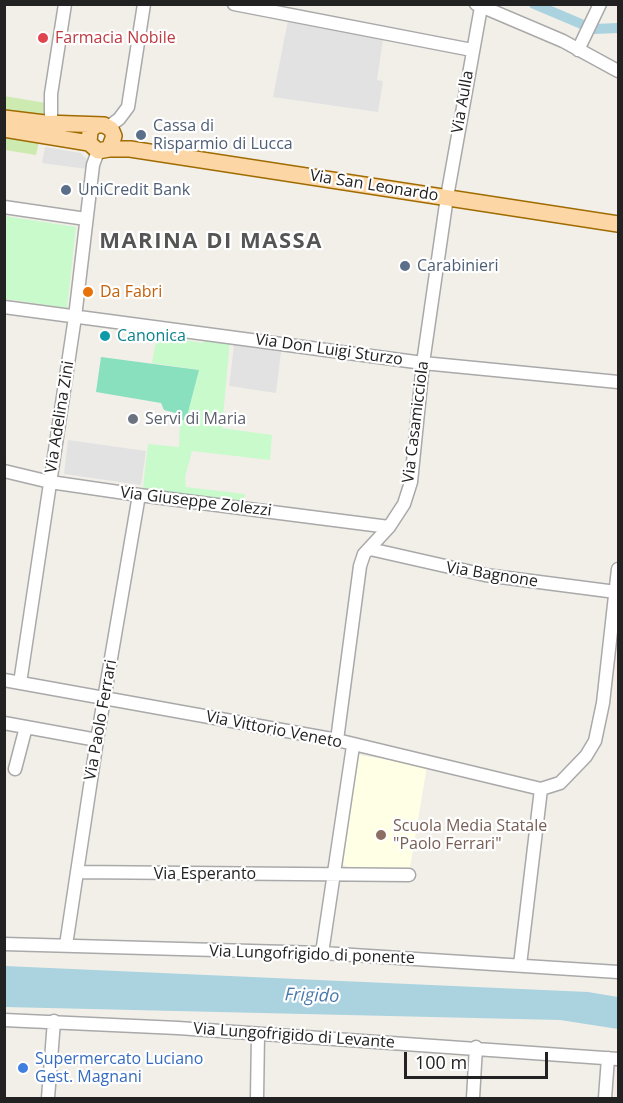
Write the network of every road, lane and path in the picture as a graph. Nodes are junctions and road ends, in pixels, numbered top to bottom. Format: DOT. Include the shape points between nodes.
graph roads {
  1 [pos="65,4"];
  2 [pos="144,4"];
  3 [pos="234,4"];
  4 [pos="478,6"];
  5 [pos="598,10"];
  6 [pos="581,45"];
  7 [pos="472,50"];
  8 [pos="618,72"];
  9 [pos="4,118"];
  10 [pos="51,124"];
  11 [pos="4,129"];
  12 [pos="102,139"];
  13 [pos="447,197"];
  14 [pos="4,207"];
  15 [pos="86,219"];
  16 [pos="618,224"];
  17 [pos="4,308"];
  18 [pos="75,317"];
  19 [pos="423,363"];
  20 [pos="618,382"];
  21 [pos="4,471"];
  22 [pos="50,482"];
  23 [pos="139,495"];
  24 [pos="388,527"];
  25 [pos="370,549"];
  26 [pos="618,569"];
  27 [pos="616,591"];
  28 [pos="4,680"];
  29 [pos="20,683"];
  30 [pos="105,699"];
  31 [pos="4,723"];
  32 [pos="26,727"];
  33 [pos="97,740"];
  34 [pos="337,740"];
  35 [pos="353,746"];
  36 [pos="15,769"];
  37 [pos="541,789"];
  38 [pos="77,872"];
  39 [pos="333,874"];
  40 [pos="410,875"];
  41 [pos="4,944"];
  42 [pos="66,945"];
  43 [pos="322,953"];
  44 [pos="520,965"];
  45 [pos="618,972"];
  46 [pos="4,1020"];
  47 [pos="54,1021"];
  48 [pos="258,1034"];
  49 [pos="476,1047"];
  50 [pos="613,1058"];
  51 [pos="48,1098"];
  52 [pos="257,1098"];
  53 [pos="473,1098"];
  54 [pos="605,1098"];
  1 -- 10 [label="street" via="51,94"];
  2 -- 12 [label="street" via="128,107"];
  3 -- 7 [label="street"];
  4 -- 6 [label="street"];
  4 -- 7 [label="street, Via Aulla"];
  5 -- 6 [label="street"];
  6 -- 8 [label="street"];
  7 -- 13 [label="street, Via Aulla"];
  9 -- 10 [label="main road"];
  10 -- 12 [label="main road"];
  11 -- 12 [label="main road"];
  12 -- 13 [label="main road, Via San Leonardo" via="130,149"];
  12 -- 15 [label="street, Via Adelina Zini"];
  13 -- 16 [label="main road, Via San Leonardo"];
  13 -- 19 [label="street, Via Casamicciola"];
  14 -- 15 [label="street"];
  15 -- 18 [label="street, Via Adelina Zini"];
  17 -- 18 [label="street, Via Don Luigi Sturzo"];
  18 -- 19 [label="street, Via Don Luigi Sturzo"];
  18 -- 22 [label="street, Via Adelina Zini"];
  19 -- 20 [label="street, Via Don Luigi Sturzo"];
  19 -- 24 [label="street, Via Casamicciola" via="411,482 404,504"];
  21 -- 22 [label="street, Via Giuseppe Zolezzi"];
  22 -- 23 [label="street, Via Giuseppe Zolezzi"];
  22 -- 29 [label="street, Via Adelina Zini"];
  23 -- 24 [label="street, Via Giuseppe Zolezzi"];
  23 -- 30 [label="street, Via Paolo Ferrari"];
  24 -- 25 [label="street, Via Casamicciola"];
  25 -- 27 [label="street, Via Bagnone" via="446,568"];
  25 -- 34 [label="street, Via Casamicciola" via="360,566"];
  26 -- 27 [label="street"];
  27 -- 37 [label="street" via="595,741 560,783"];
  28 -- 29 [label="street, Via Vittorio Veneto"];
  29 -- 30 [label="street, Via Vittorio Veneto"];
  30 -- 33 [label="street, Via Paolo Ferrari"];
  30 -- 34 [label="street, Via Vittorio Veneto"];
  31 -- 32 [label="street"];
  32 -- 33 [label="street"];
  32 -- 36 [label="street"];
  33 -- 38 [label="street, Via Paolo Ferrari"];
  34 -- 35 [label="street, Via Vittorio Veneto"];
  35 -- 37 [label="street, Via Vittorio Veneto"];
  35 -- 39 [label="street"];
  37 -- 44 [label="street"];
  38 -- 39 [label="street, Via Esperanto"];
  38 -- 42 [label="street, Via Paolo Ferrari"];
  39 -- 40 [label="street, Via Esperanto"];
  39 -- 43 [label="street"];
  41 -- 42 [label="street, Via Lungofrigido di ponente"];
  42 -- 43 [label="street, Via Lungofrigido di ponente"];
  43 -- 44 [label="street, Via Lungofrigido di ponente"];
  44 -- 45 [label="street, Via Lungofrigido di ponente"];
  46 -- 47 [label="street, Via Lungofrigido di Levante"];
  47 -- 48 [label="street, Via Lungofrigido di Levante"];
  47 -- 51 [label="street"];
  48 -- 49 [label="street, Via Lungofrigido di Levante"];
  48 -- 52 [label="street"];
  49 -- 50 [label="street, Via Lungofrigido di Levante"];
  49 -- 53 [label="street"];
  50 -- 54 [label="street"];
}
